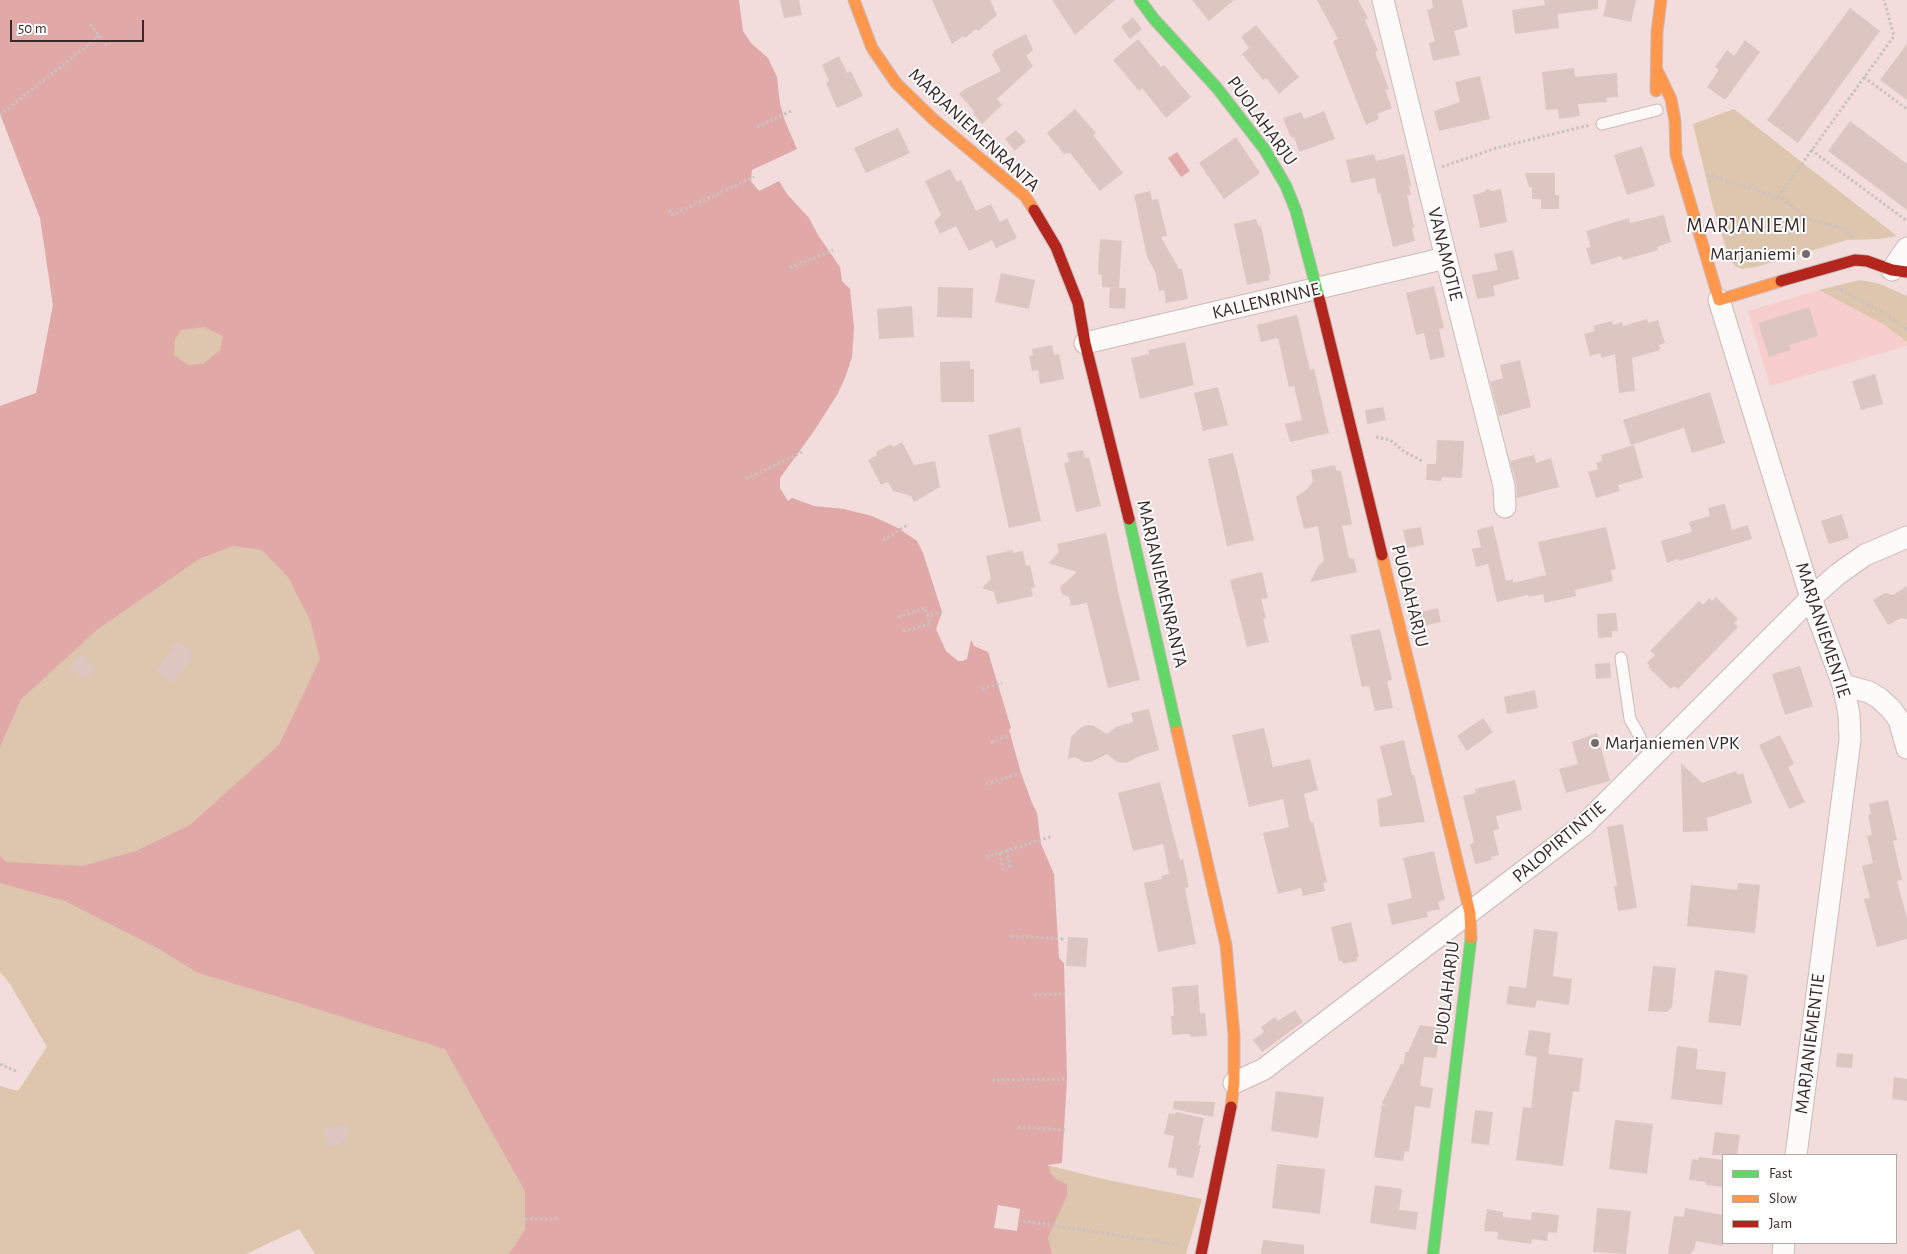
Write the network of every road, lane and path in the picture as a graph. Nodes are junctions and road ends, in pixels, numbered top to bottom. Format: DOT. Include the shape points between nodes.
graph roads {
  1 [pos="854,0"];
  2 [pos="1140,0"];
  3 [pos="1383,0"];
  4 [pos="1661,0"];
  5 [pos="1884,0"];
  6 [pos="90,24"];
  7 [pos="99,36"];
  8 [pos="108,47"];
  9 [pos="1658,72"];
  10 [pos="1864,77"];
  11 [pos="1907,109"];
  12 [pos="793,110"];
  13 [pos="1657,110"];
  14 [pos="0,115"];
  15 [pos="1602,124"];
  16 [pos="1581,126"];
  17 [pos="757,127"];
  18 [pos="1676,150"];
  19 [pos="1811,150"];
  20 [pos="1443,167"];
  21 [pos="1698,171"];
  22 [pos="754,177"];
  23 [pos="1778,197"];
  24 [pos="669,210"];
  25 [pos="1907,221"];
  26 [pos="1856,242"];
  27 [pos="1907,248"];
  28 [pos="833,250"];
  29 [pos="1446,258"];
  30 [pos="790,268"];
  31 [pos="1902,275"];
  32 [pos="1829,284"];
  33 [pos="1316,289"];
  34 [pos="1719,300"];
  35 [pos="1907,330"];
  36 [pos="1085,343"];
  37 [pos="1378,438"];
  38 [pos="802,452"];
  39 [pos="1424,462"];
  40 [pos="746,479"];
  41 [pos="1505,507"];
  42 [pos="909,524"];
  43 [pos="1907,537"];
  44 [pos="883,540"];
  45 [pos="1811,598"];
  46 [pos="942,612"];
  47 [pos="898,616"];
  48 [pos="928,616"];
  49 [pos="903,632"];
  50 [pos="1621,658"];
  51 [pos="1002,683"];
  52 [pos="1843,684"];
  53 [pos="982,689"];
  54 [pos="1012,735"];
  55 [pos="1640,737"];
  56 [pos="991,742"];
  57 [pos="1907,748"];
  58 [pos="1021,773"];
  59 [pos="986,784"];
  60 [pos="1053,836"];
  61 [pos="1007,850"];
  62 [pos="1000,853"];
  63 [pos="986,857"];
  64 [pos="1010,868"];
  65 [pos="1003,870"];
  66 [pos="1470,913"];
  67 [pos="1011,936"];
  68 [pos="1065,939"];
  69 [pos="1065,994"];
  70 [pos="1034,995"];
  71 [pos="0,1064"];
  72 [pos="18,1072"];
  73 [pos="1067,1079"];
  74 [pos="992,1080"];
  75 [pos="1234,1083"];
  76 [pos="1018,1127"];
  77 [pos="1065,1130"];
  78 [pos="1796,1154"];
  79 [pos="525,1219"];
  80 [pos="560,1219"];
  81 [pos="1018,1220"];
  82 [pos="1202,1252"];
  83 [pos="1434,1254"];
  1 -- 36 [label="street, MARJANIEMENRANTA" via="872,48 896,83 933,119 1025,196 1044,224 1067,270 1078,303"];
  2 -- 33 [label="street, PUOLAHARJU" via="1217,88 1265,150 1296,211"];
  3 -- 29 [label="street, VANAMOTIE"];
  4 -- 9 [label="street, MARJANIEMENTIE" via="1657,32"];
  5 -- 10 [label="path" via="1894,36"];
  6 -- 7 [label="path"];
  7 -- 8 [label="path"];
  7 -- 14 [label="path"];
  9 -- 13 [label="street, MARJANIEMENTIE"];
  9 -- 18 [label="street, MARJANIEMENTIE" via="1671,99 1676,121"];
  10 -- 11 [label="path"];
  10 -- 19 [label="path"];
  12 -- 17 [label="path"];
  13 -- 15 [label="lane"];
  13 -- 18 [label="street, MARJANIEMENTIE" via="1662,127"];
  16 -- 20 [label="path" via="1496,148"];
  18 -- 34 [label="street, MARJANIEMENTIE"];
  19 -- 23 [label="path"];
  19 -- 25 [label="path"];
  21 -- 23 [label="path"];
  22 -- 24 [label="path" via="672,215"];
  23 -- 26 [label="path" via="1806,218 1845,229"];
  27 -- 31 [label="street"];
  28 -- 30 [label="path"];
  29 -- 33 [label="street, KALLENRINNE"];
  29 -- 41 [label="street, VANAMOTIE" via="1504,486"];
  31 -- 34 [label="street" via="1867,261 1855,260"];
  32 -- 35 [label="path" via="1890,317"];
  33 -- 36 [label="street, KALLENRINNE"];
  33 -- 66 [label="street, PUOLAHARJU"];
  34 -- 45 [label="street, MARJANIEMENTIE"];
  36 -- 75 [label="street, MARJANIEMENRANTA" via="1128,512 1226,945 1234,1035"];
  37 -- 39 [label="path" via="1390,440"];
  38 -- 40 [label="path"];
  42 -- 44 [label="path"];
  43 -- 45 [label="street, PALOPIRTINTIE" via="1865,554"];
  45 -- 52 [label="street, MARJANIEMENTIE"];
  45 -- 66 [label="street, PALOPIRTINTIE" via="1583,826"];
  46 -- 48 [label="path"];
  47 -- 48 [label="path" via="925,608"];
  48 -- 49 [label="path" via="930,624"];
  50 -- 55 [label="lane" via="1630,719"];
  51 -- 53 [label="path"];
  52 -- 57 [label="street" via="1869,692 1891,709 1899,720"];
  52 -- 78 [label="street, MARJANIEMENTIE" via="1850,740"];
  54 -- 56 [label="path"];
  58 -- 59 [label="path"];
  60 -- 61 [label="path"];
  61 -- 62 [label="path"];
  61 -- 64 [label="path"];
  62 -- 63 [label="path"];
  62 -- 65 [label="path"];
  66 -- 75 [label="street, PALOPIRTINTIE" via="1264,1069"];
  66 -- 83 [label="street, PUOLAHARJU" via="1471,937"];
  67 -- 68 [label="path"];
  69 -- 70 [label="path"];
  71 -- 72 [label="path"];
  73 -- 74 [label="path"];
  75 -- 82 [label="street, MARJANIEMENRANTA"];
  76 -- 77 [label="path"];
  79 -- 80 [label="path"];
  81 -- 82 [label="path"];
}
